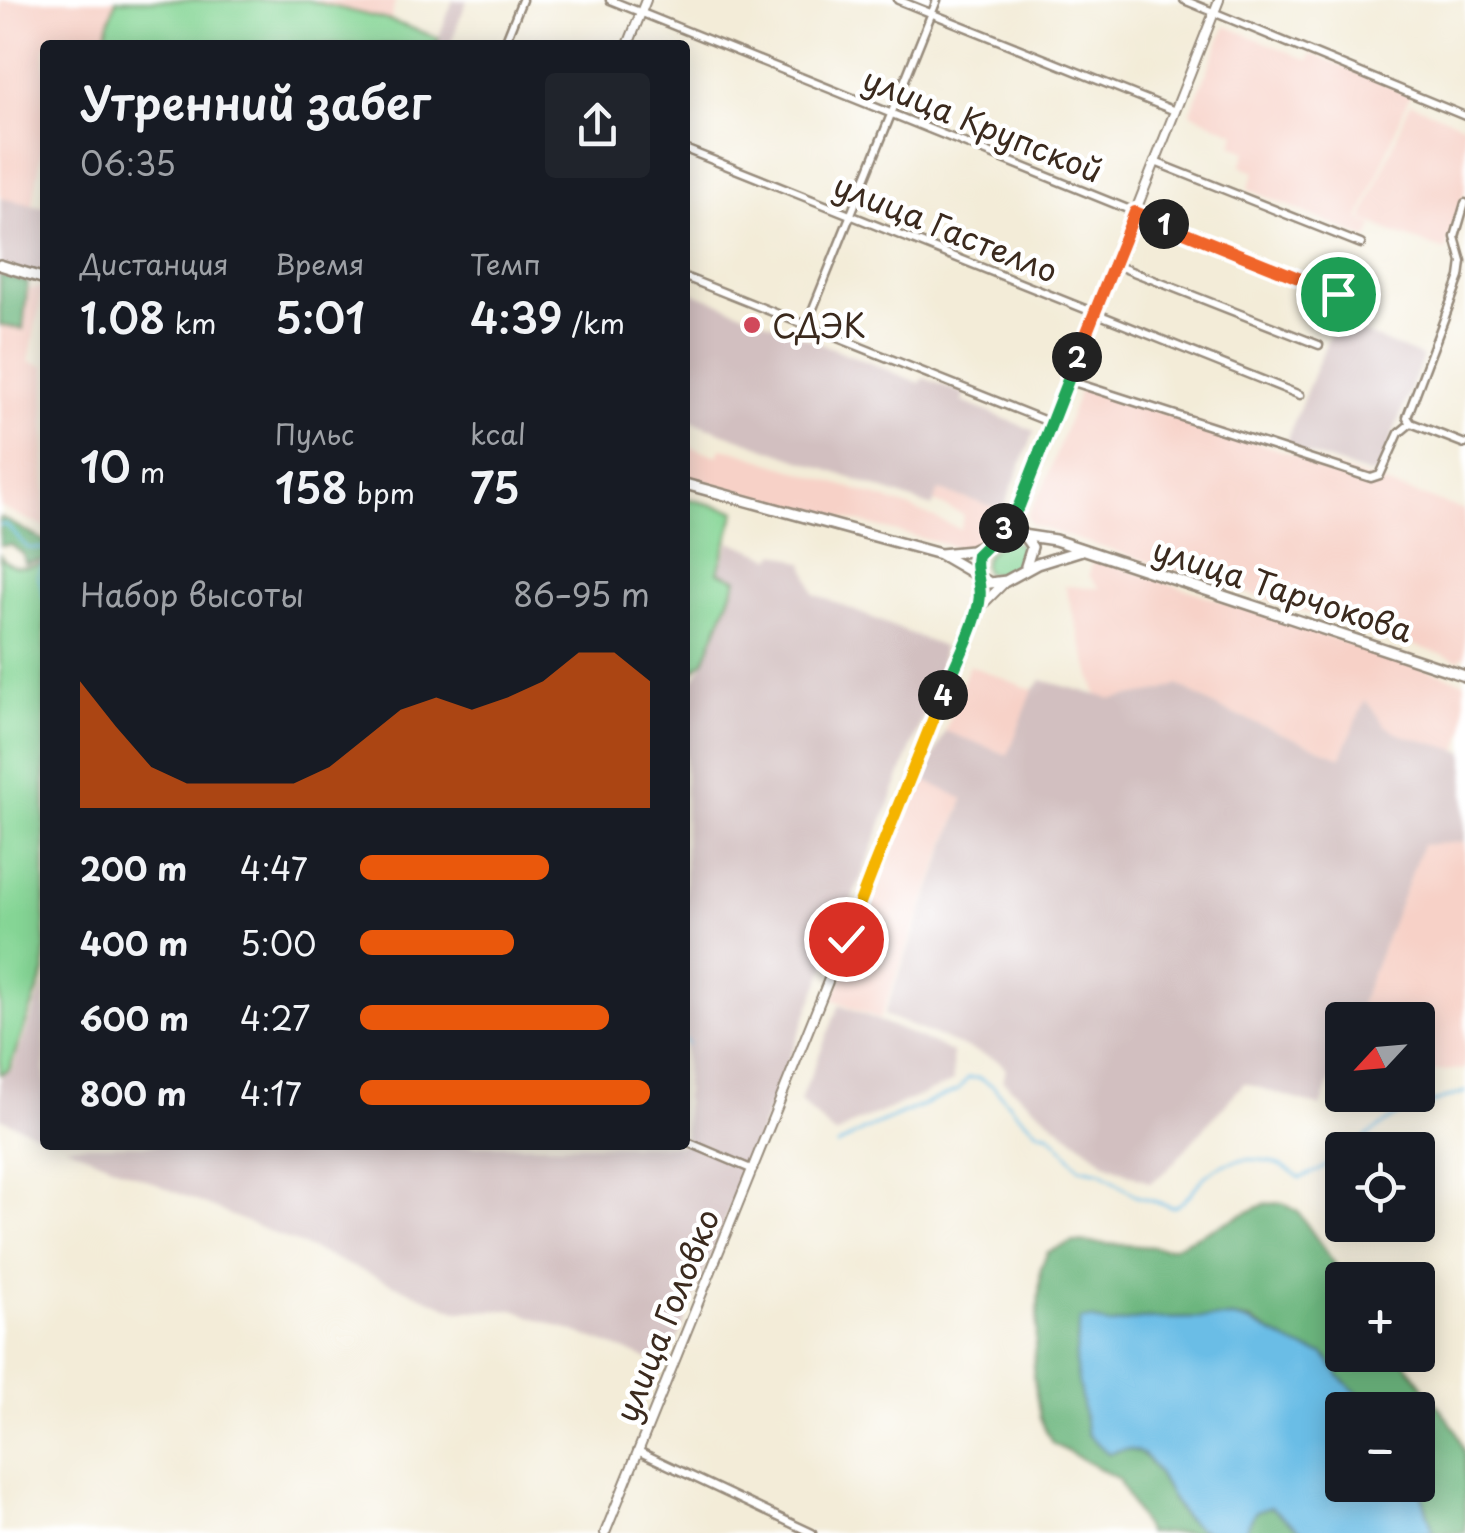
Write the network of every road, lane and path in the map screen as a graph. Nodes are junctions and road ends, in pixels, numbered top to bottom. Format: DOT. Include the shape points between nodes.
graph roads {
  1 [pos="522,0"];
  2 [pos="610,0"];
  3 [pos="646,0"];
  4 [pos="898,0"];
  5 [pos="937,0"];
  6 [pos="1184,0"];
  7 [pos="1219,0"];
  8 [pos="1214,12"];
  9 [pos="640,13"];
  10 [pos="932,14"];
  11 [pos="506,40"];
  12 [pos="630,40"];
  13 [pos="1175,111"];
  14 [pos="891,114"];
  15 [pos="1465,116"];
  16 [pos="690,152"];
  17 [pos="1154,162"];
  18 [pos="1465,203"];
  19 [pos="1135,212"];
  20 [pos="850,216"];
  21 [pos="1361,244"];
  22 [pos="1114,264"];
  23 [pos="0,265"];
  24 [pos="40,277"];
  25 [pos="690,279"];
  26 [pos="1338,294"];
  27 [pos="1094,314"];
  28 [pos="806,326"];
  29 [pos="1319,345"];
  30 [pos="1067,380"];
  31 [pos="1300,395"];
  32 [pos="1051,423"];
  33 [pos="1411,423"];
  34 [pos="1465,444"];
  35 [pos="690,485"];
  36 [pos="1019,506"];
  37 [pos="1021,532"];
  38 [pos="998,536"];
  39 [pos="982,547"];
  40 [pos="1085,549"];
  41 [pos="940,554"];
  42 [pos="1024,569"];
  43 [pos="978,576"];
  44 [pos="1006,580"];
  45 [pos="978,608"];
  46 [pos="1465,676"];
  47 [pos="690,1144"];
  48 [pos="752,1169"];
  49 [pos="638,1451"];
  50 [pos="606,1533"];
  51 [pos="812,1533"];
  1 -- 11 [label="street"];
  2 -- 9 [label="street, улица Крупской"];
  3 -- 9 [label="street"];
  4 -- 10 [label="street"];
  5 -- 10 [label="street"];
  6 -- 8 [label="street"];
  7 -- 8 [label="street"];
  8 -- 13 [label="street"];
  8 -- 15 [label="street"];
  9 -- 12 [label="street"];
  9 -- 14 [label="street, улица Крупской"];
  10 -- 13 [label="street"];
  10 -- 14 [label="street"];
  13 -- 17 [label="street"];
  14 -- 19 [label="street, улица Крупской"];
  14 -- 20 [label="street"];
  16 -- 20 [label="street, улица Гастелло"];
  17 -- 19 [label="street"];
  17 -- 21 [label="street"];
  18 -- 33 [label="street" via="1455,237 1460,278"];
  19 -- 22 [label="street"];
  19 -- 26 [label="street, улица Крупской"];
  20 -- 27 [label="street, улица Гастелло"];
  20 -- 28 [label="street"];
  22 -- 27 [label="street"];
  22 -- 29 [label="street"];
  23 -- 24 [label="main road"];
  25 -- 28 [label="street"];
  27 -- 30 [label="street"];
  27 -- 31 [label="street, улица Гастелло"];
  28 -- 32 [label="street"];
  30 -- 32 [label="street"];
  30 -- 33 [label="street" via="1372,478"];
  32 -- 36 [label="street"];
  33 -- 34 [label="street"];
  35 -- 41 [label="main road"];
  36 -- 37 [label="street"];
  36 -- 38 [label="street"];
  37 -- 38 [label="main road"];
  37 -- 40 [label="main road, улица Тарчокова"];
  37 -- 42 [label="main road" via="1032,547"];
  38 -- 39 [label="main road"];
  39 -- 41 [label="main road"];
  39 -- 43 [label="main road" via="975,560"];
  40 -- 42 [label="main road"];
  40 -- 46 [label="main road, улица Тарчокова"];
  41 -- 43 [label="main road"];
  42 -- 44 [label="main road"];
  43 -- 44 [label="main road" via="990,583"];
  43 -- 45 [label="street"];
  44 -- 45 [label="street"];
  45 -- 48 [label="street, улица Головко"];
  47 -- 48 [label="street"];
  48 -- 49 [label="street, улица Головко"];
  49 -- 50 [label="street, улица Головко"];
  49 -- 51 [label="street"];
}
